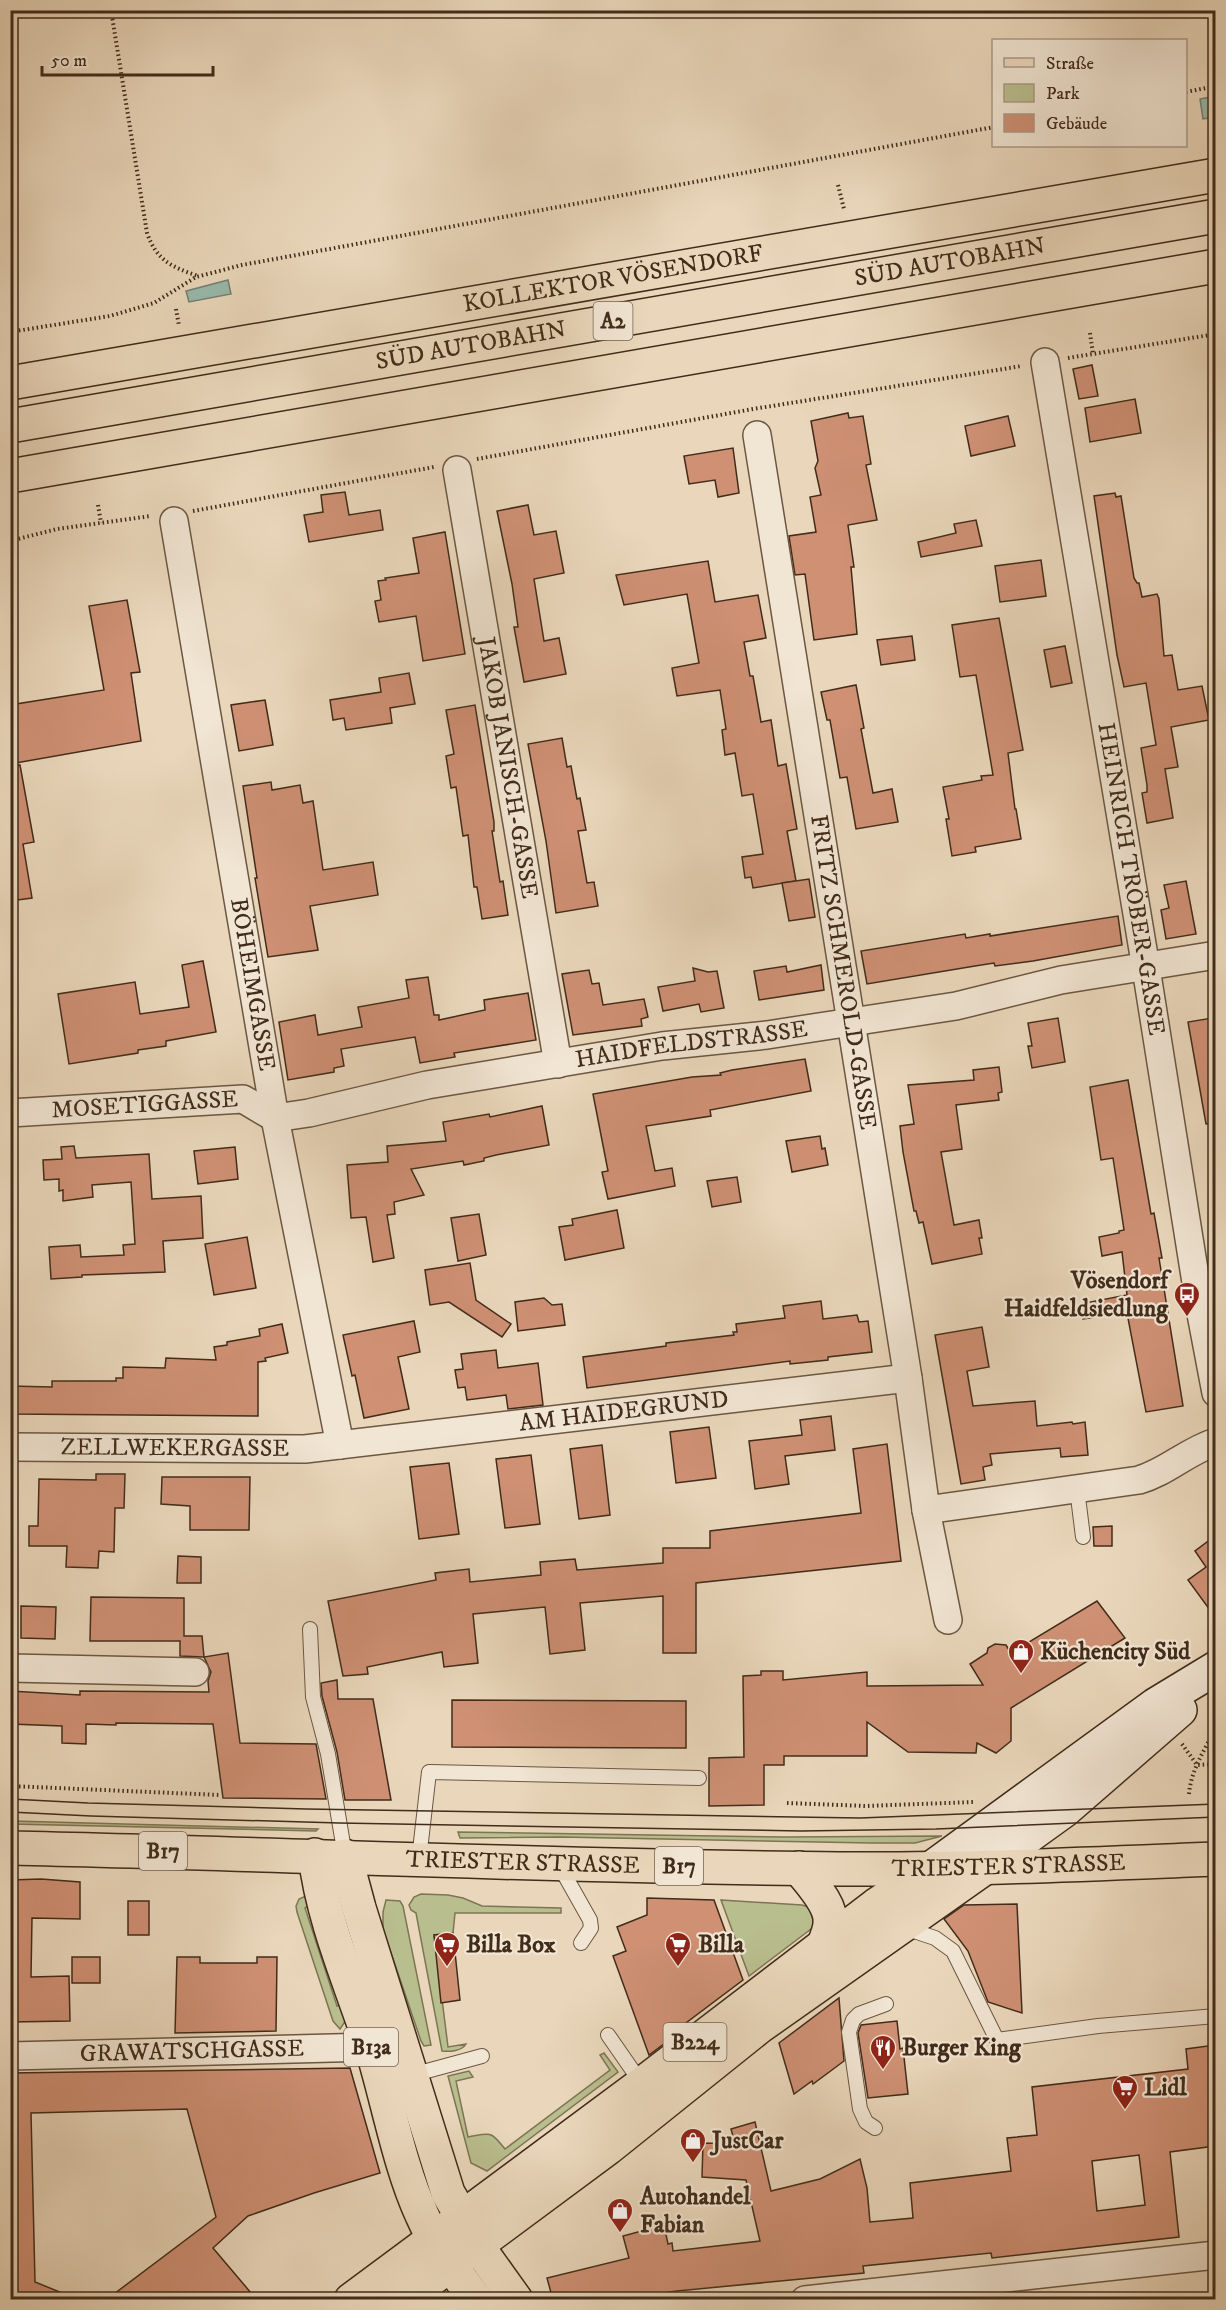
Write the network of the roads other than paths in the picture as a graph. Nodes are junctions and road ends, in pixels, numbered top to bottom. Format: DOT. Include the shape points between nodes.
graph roads {
  1 [pos="1215,175"];
  2 [pos="1215,216"];
  3 [pos="1215,266"];
  4 [pos="1045,362"];
  5 [pos="10,383"];
  6 [pos="10,426"];
  7 [pos="757,435"];
  8 [pos="457,465"];
  9 [pos="10,476"];
  10 [pos="167,519"];
  11 [pos="1215,955"];
  12 [pos="1146,968"];
  13 [pos="852,1021"];
  14 [pos="558,1064"];
  15 [pos="10,1113"];
  16 [pos="275,1118"];
  17 [pos="908,1378"];
  18 [pos="1215,1393"];
  19 [pos="1215,1442"];
  20 [pos="340,1445"];
  21 [pos="10,1447"];
  22 [pos="1077,1489"];
  23 [pos="926,1510"];
  24 [pos="1083,1537"];
  25 [pos="948,1620"];
  26 [pos="310,1629"];
  27 [pos="10,1668"];
  28 [pos="1215,1668"];
  29 [pos="195,1672"];
  30 [pos="1215,1678"];
  31 [pos="699,1778"];
  32 [pos="10,1848"];
  33 [pos="330,1856"];
  34 [pos="1215,1858"];
  35 [pos="419,1859"];
  36 [pos="558,1863"];
  37 [pos="986,1867"];
  38 [pos="799,1868"];
  39 [pos="930,1869"];
  40 [pos="900,1926"];
  41 [pos="825,1942"];
  42 [pos="581,1943"];
  43 [pos="886,2004"];
  44 [pos="1215,2016"];
  45 [pos="608,2036"];
  46 [pos="372,2047"];
  47 [pos="10,2056"];
  48 [pos="482,2056"];
  49 [pos="412,2075"];
  50 [pos="642,2084"];
  51 [pos="875,2128"];
  52 [pos="456,2241"];
  53 [pos="1215,2255"];
  54 [pos="351,2300"];
  55 [pos="404,2300"];
  56 [pos="476,2300"];
  57 [pos="516,2300"];
  58 [pos="805,2300"];
  1 -- 5 [label="main road, KOLLEKTOR VÖSENDORF"];
  2 -- 6 [label="main road, SÜD AUTOBAHN / A2"];
  3 -- 9 [label="main road, SÜD AUTOBAHN / A2"];
  4 -- 12 [label="street, HEINRICH TRÖBER-GASSE"];
  7 -- 13 [label="street, FRITZ SCHMEROLD-GASSE"];
  8 -- 14 [label="street, JAKOB JANISCH-GASSE"];
  10 -- 16 [label="street, BÖHEIMGASSE"];
  11 -- 12 [label="street, HAIDFELDSTRASSE"];
  12 -- 13 [label="street, HAIDFELDSTRASSE"];
  12 -- 18 [label="street, HEINRICH TRÖBER-GASSE"];
  13 -- 14 [label="street, HAIDFELDSTRASSE"];
  13 -- 17 [label="street, FRITZ SCHMEROLD-GASSE"];
  14 -- 16 [label="street, HAIDFELDSTRASSE" via="427,1085 328,1110"];
  15 -- 16 [label="street, MOSETIGGASSE" via="243,1099"];
  16 -- 20 [label="street, BÖHEIMGASSE"];
  17 -- 20 [label="street, AM HAIDEGRUND"];
  17 -- 23 [label="street, FRITZ SCHMEROLD-GASSE"];
  19 -- 22 [label="street" via="1151,1476"];
  20 -- 21 [label="street, ZELLWEKERGASSE" via="305,1449"];
  22 -- 23 [label="street"];
  22 -- 24 [label="lane"];
  23 -- 25 [label="street, FRITZ SCHMEROLD-GASSE"];
  26 -- 33 [label="lane" via="313,1696 328,1754"];
  27 -- 29 [label="street"];
  28 -- 39 [label="main road" via="1155,1705"];
  30 -- 37 [label="main road" via="1065,1810"];
  31 -- 35 [label="lane" via="429,1772"];
  32 -- 33 [label="main road, TRIESTER STRASSE / B17"];
  33 -- 35 [label="main road, TRIESTER STRASSE / B17"];
  33 -- 46 [label="main road, B13a" via="320,1888"];
  33 -- 49 [label="main road, B13a" via="359,1908"];
  34 -- 37 [label="main road, TRIESTER STRASSE / B17"];
  35 -- 36 [label="main road, TRIESTER STRASSE / B17"];
  36 -- 38 [label="main road, TRIESTER STRASSE / B17"];
  36 -- 42 [label="lane" via="590,1920 591,1928"];
  37 -- 39 [label="main road, TRIESTER STRASSE / B17"];
  37 -- 40 [label="main road, B224"];
  38 -- 39 [label="main road, TRIESTER STRASSE / B17"];
  38 -- 41 [label="main road" via="829,1915 831,1922"];
  39 -- 41 [label="main road, B224"];
  40 -- 44 [label="lane" via="935,1938 953,1951 997,2040"];
  40 -- 52 [label="main road, B224" via="759,2027 608,2148"];
  41 -- 50 [label="main road, B224"];
  43 -- 51 [label="lane" via="859,2014 849,2032 860,2109 866,2122"];
  45 -- 50 [label="lane"];
  46 -- 47 [label="street, GRAWATSCHGASSE"];
  46 -- 52 [label="main road, B13a" via="420,2212"];
  48 -- 49 [label="lane"];
  49 -- 52 [label="main road, B13a" via="448,2193"];
  50 -- 52 [label="main road, B224"];
  52 -- 54 [label="main road, B224"];
  52 -- 55 [label="main road, B224"];
  52 -- 56 [label="main road, B13a"];
  52 -- 57 [label="main road, B13a"];
  53 -- 58 [label="street"];
}
